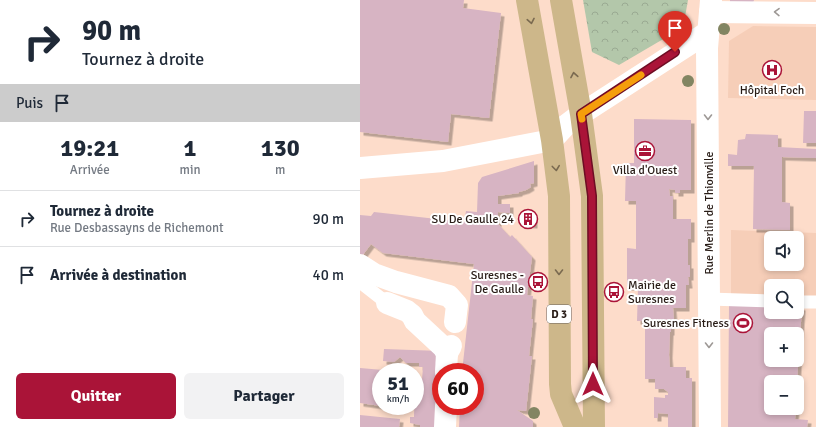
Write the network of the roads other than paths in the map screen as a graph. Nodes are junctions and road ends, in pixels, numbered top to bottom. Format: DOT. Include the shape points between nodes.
graph roads {
  1 [pos="527,0"];
  2 [pos="560,0"];
  3 [pos="816,13"];
  4 [pos="709,15"];
  5 [pos="581,114"];
  6 [pos="552,140"];
  7 [pos="360,168"];
  8 [pos="360,265"];
  9 [pos="360,282"];
  10 [pos="709,299"];
  11 [pos="764,301"];
  12 [pos="804,302"];
  13 [pos="816,302"];
  14 [pos="387,304"];
  15 [pos="455,322"];
  16 [pos="448,357"];
  17 [pos="562,394"];
  18 [pos="446,415"];
  19 [pos="445,427"];
  20 [pos="563,427"];
  21 [pos="575,427"];
  22 [pos="594,427"];
  23 [pos="710,427"];
  1 -- 6 [label="main road, D 3, one-way"];
  5 -- 2 [label="main road, one-way"];
  3 -- 4 [label="street, one-way"];
  4 -- 5 [label="street"];
  4 -- 10 [label="street, Rue Merlin de Thionville, one-way"];
  5 -- 6 [label="street"];
  5 -- 22 [label="main road" via="592,196"];
  6 -- 7 [label="street" via="443,161"];
  6 -- 17 [label="main road, D 3, one-way" via="559,196 559,368"];
  8 -- 15 [label="street" via="374,274 396,282 449,296 457,305"];
  9 -- 14 [label="lane"];
  10 -- 11 [label="lane"];
  10 -- 23 [label="street, Rue Merlin de Thionville, one-way"];
  12 -- 13 [label="lane"];
  14 -- 16 [label="street" via="412,315 414,321 443,347"];
  17 -- 20 [label="street, D 3"];
  17 -- 21 [label="main road, D 3"];
  18 -- 19 [label="street"];
}
